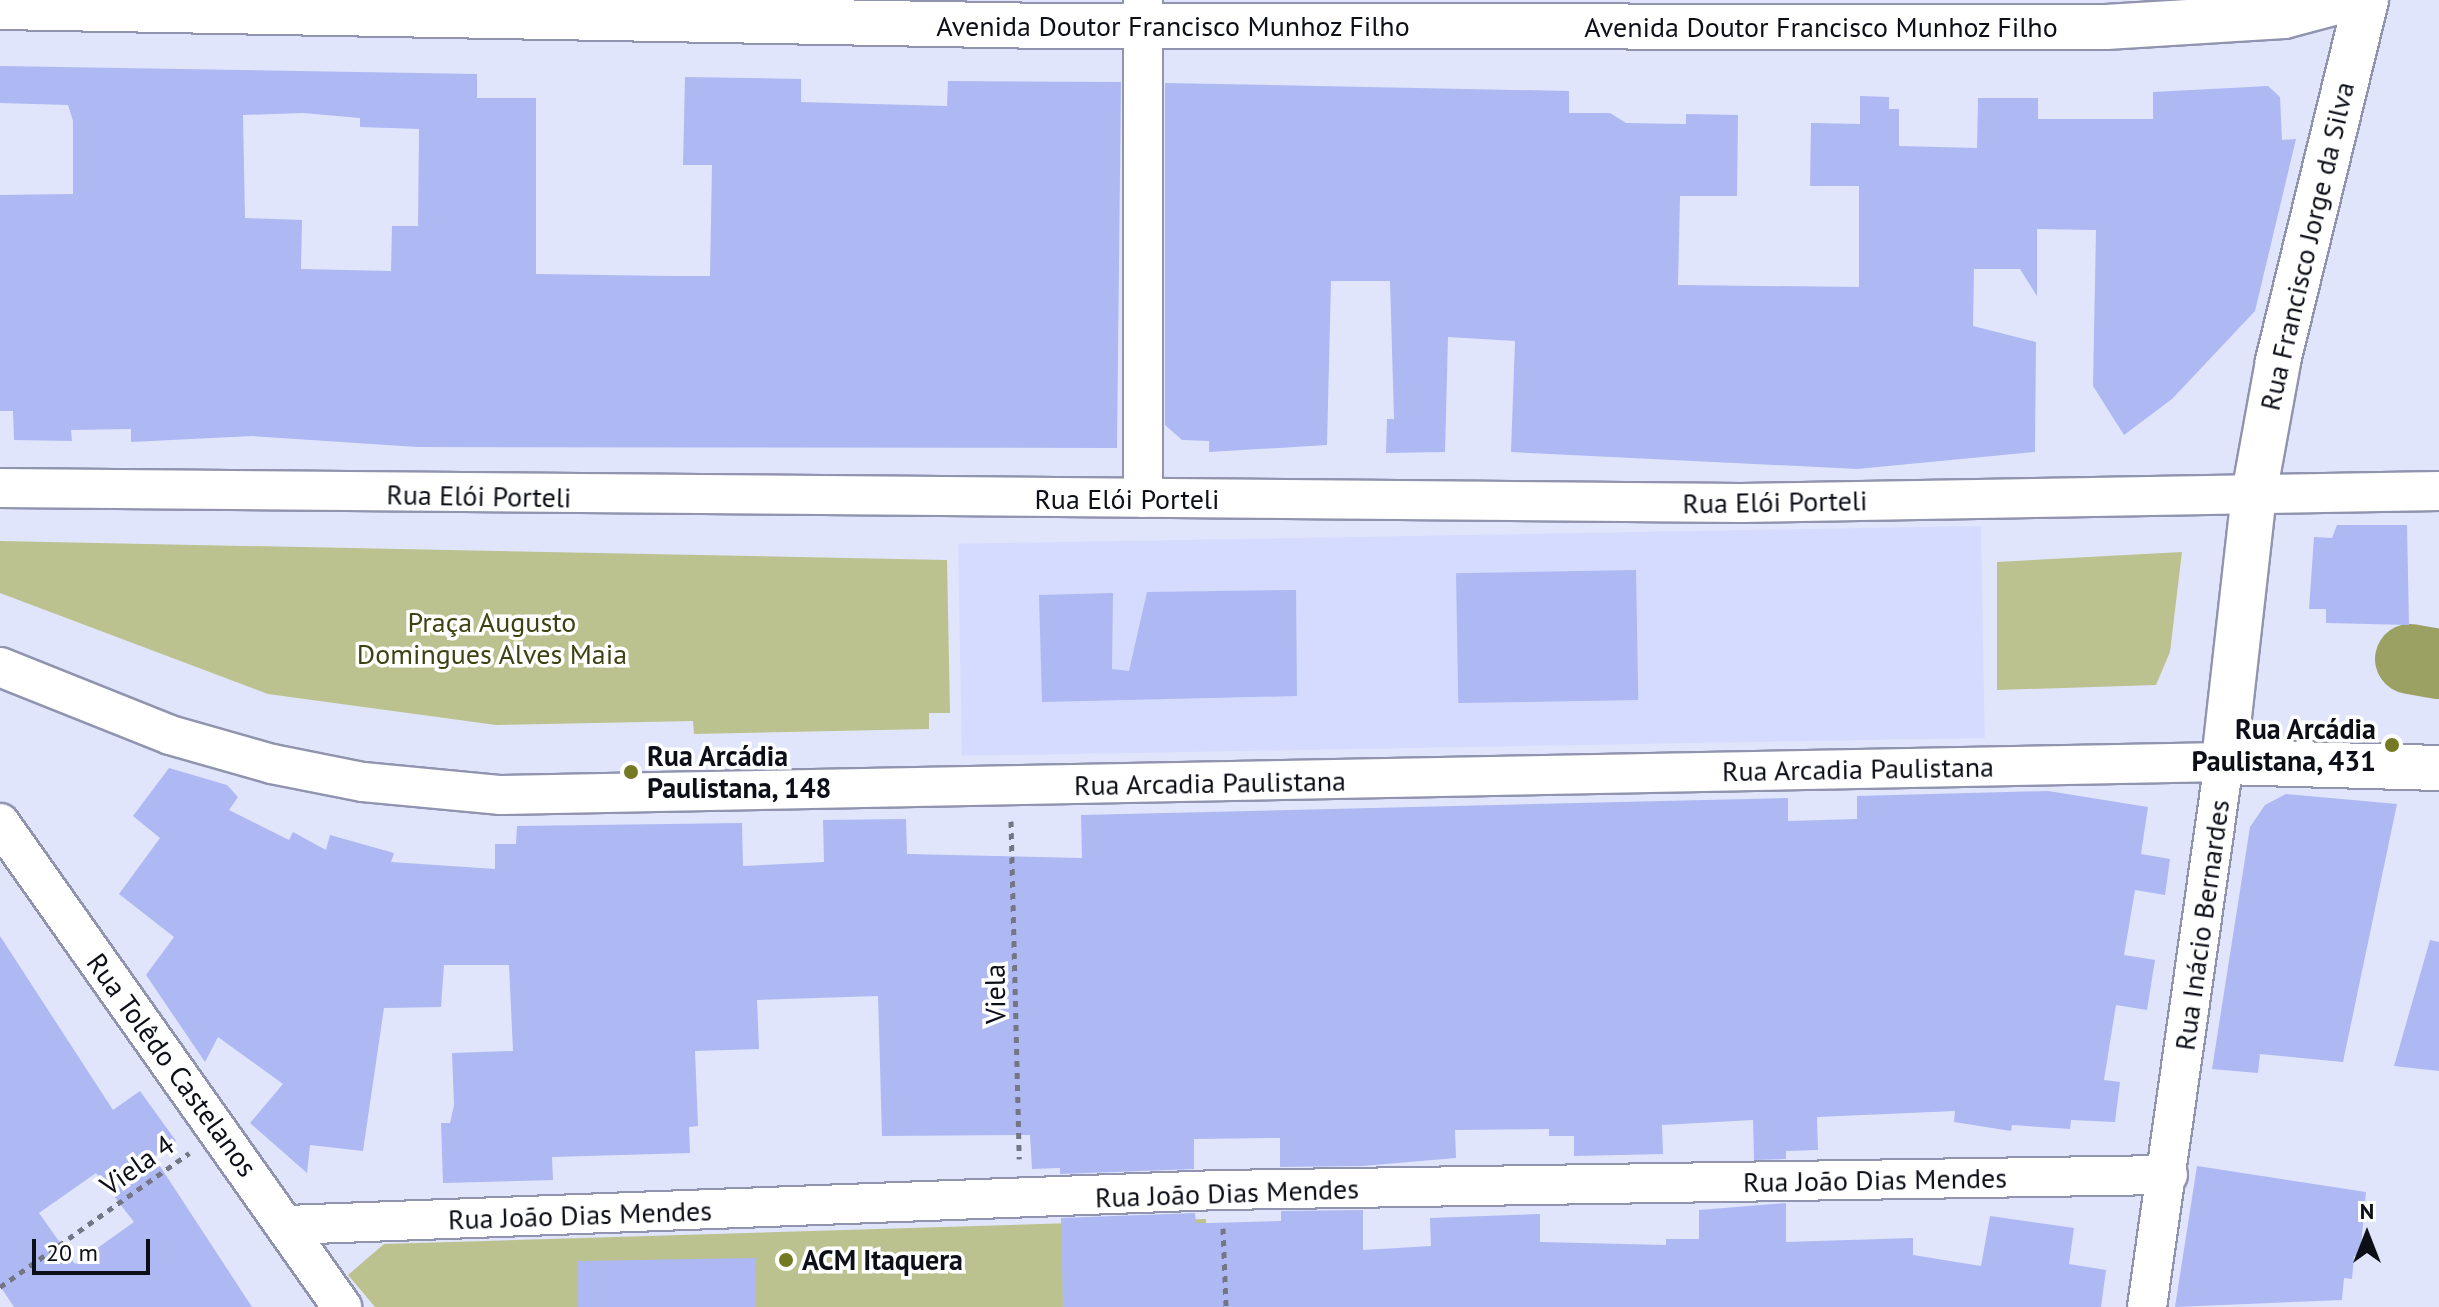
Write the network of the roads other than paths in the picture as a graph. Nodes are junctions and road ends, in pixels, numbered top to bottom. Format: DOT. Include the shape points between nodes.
graph roads {
  1 [pos="2344,0"];
  2 [pos="2366,0"];
  3 [pos="242,6"];
  4 [pos="0,7"];
  5 [pos="1142,13"];
  6 [pos="0,488"];
  7 [pos="2439,491"];
  8 [pos="2254,494"];
  9 [pos="1143,498"];
  10 [pos="0,667"];
  11 [pos="2224,762"];
  12 [pos="2439,768"];
  13 [pos="0,823"];
  14 [pos="2168,1175"];
  15 [pos="287,1225"];
  16 [pos="342,1307"];
  17 [pos="2147,1307"];
  1 -- 5 [label="street, Avenida Doutor Francisco Munhoz Filho" via="2284,16 2106,27"];
  2 -- 8 [label="street, Rua Francisco Jorge da Silva" via="2322,161"];
  3 -- 4 [label="street, Avenida Doutor Francisco Munhoz Filho"];
  3 -- 5 [label="street, Avenida Doutor Francisco Munhoz Filho"];
  5 -- 9 [label="street"];
  6 -- 9 [label="street, Rua Elói Porteli"];
  7 -- 8 [label="street, Rua Elói Porteli"];
  8 -- 9 [label="street, Rua Elói Porteli" via="1741,503"];
  8 -- 11 [label="street, Rua Inácio Bernardes"];
  10 -- 11 [label="street, Rua Arcadia Paulistana" via="170,735 363,782 501,795"];
  11 -- 12 [label="street, Rua Arcadia Paulistana"];
  11 -- 14 [label="street, Rua Inácio Bernardes"];
  13 -- 15 [label="street, Rua Tolêdo Castelanos"];
  14 -- 15 [label="street, Rua João Dias Mendes" via="1221,1190"];
  14 -- 17 [label="street, Rua Inácio Bernardes"];
  15 -- 16 [label="street, Rua Tolêdo Castelanos"];
}
